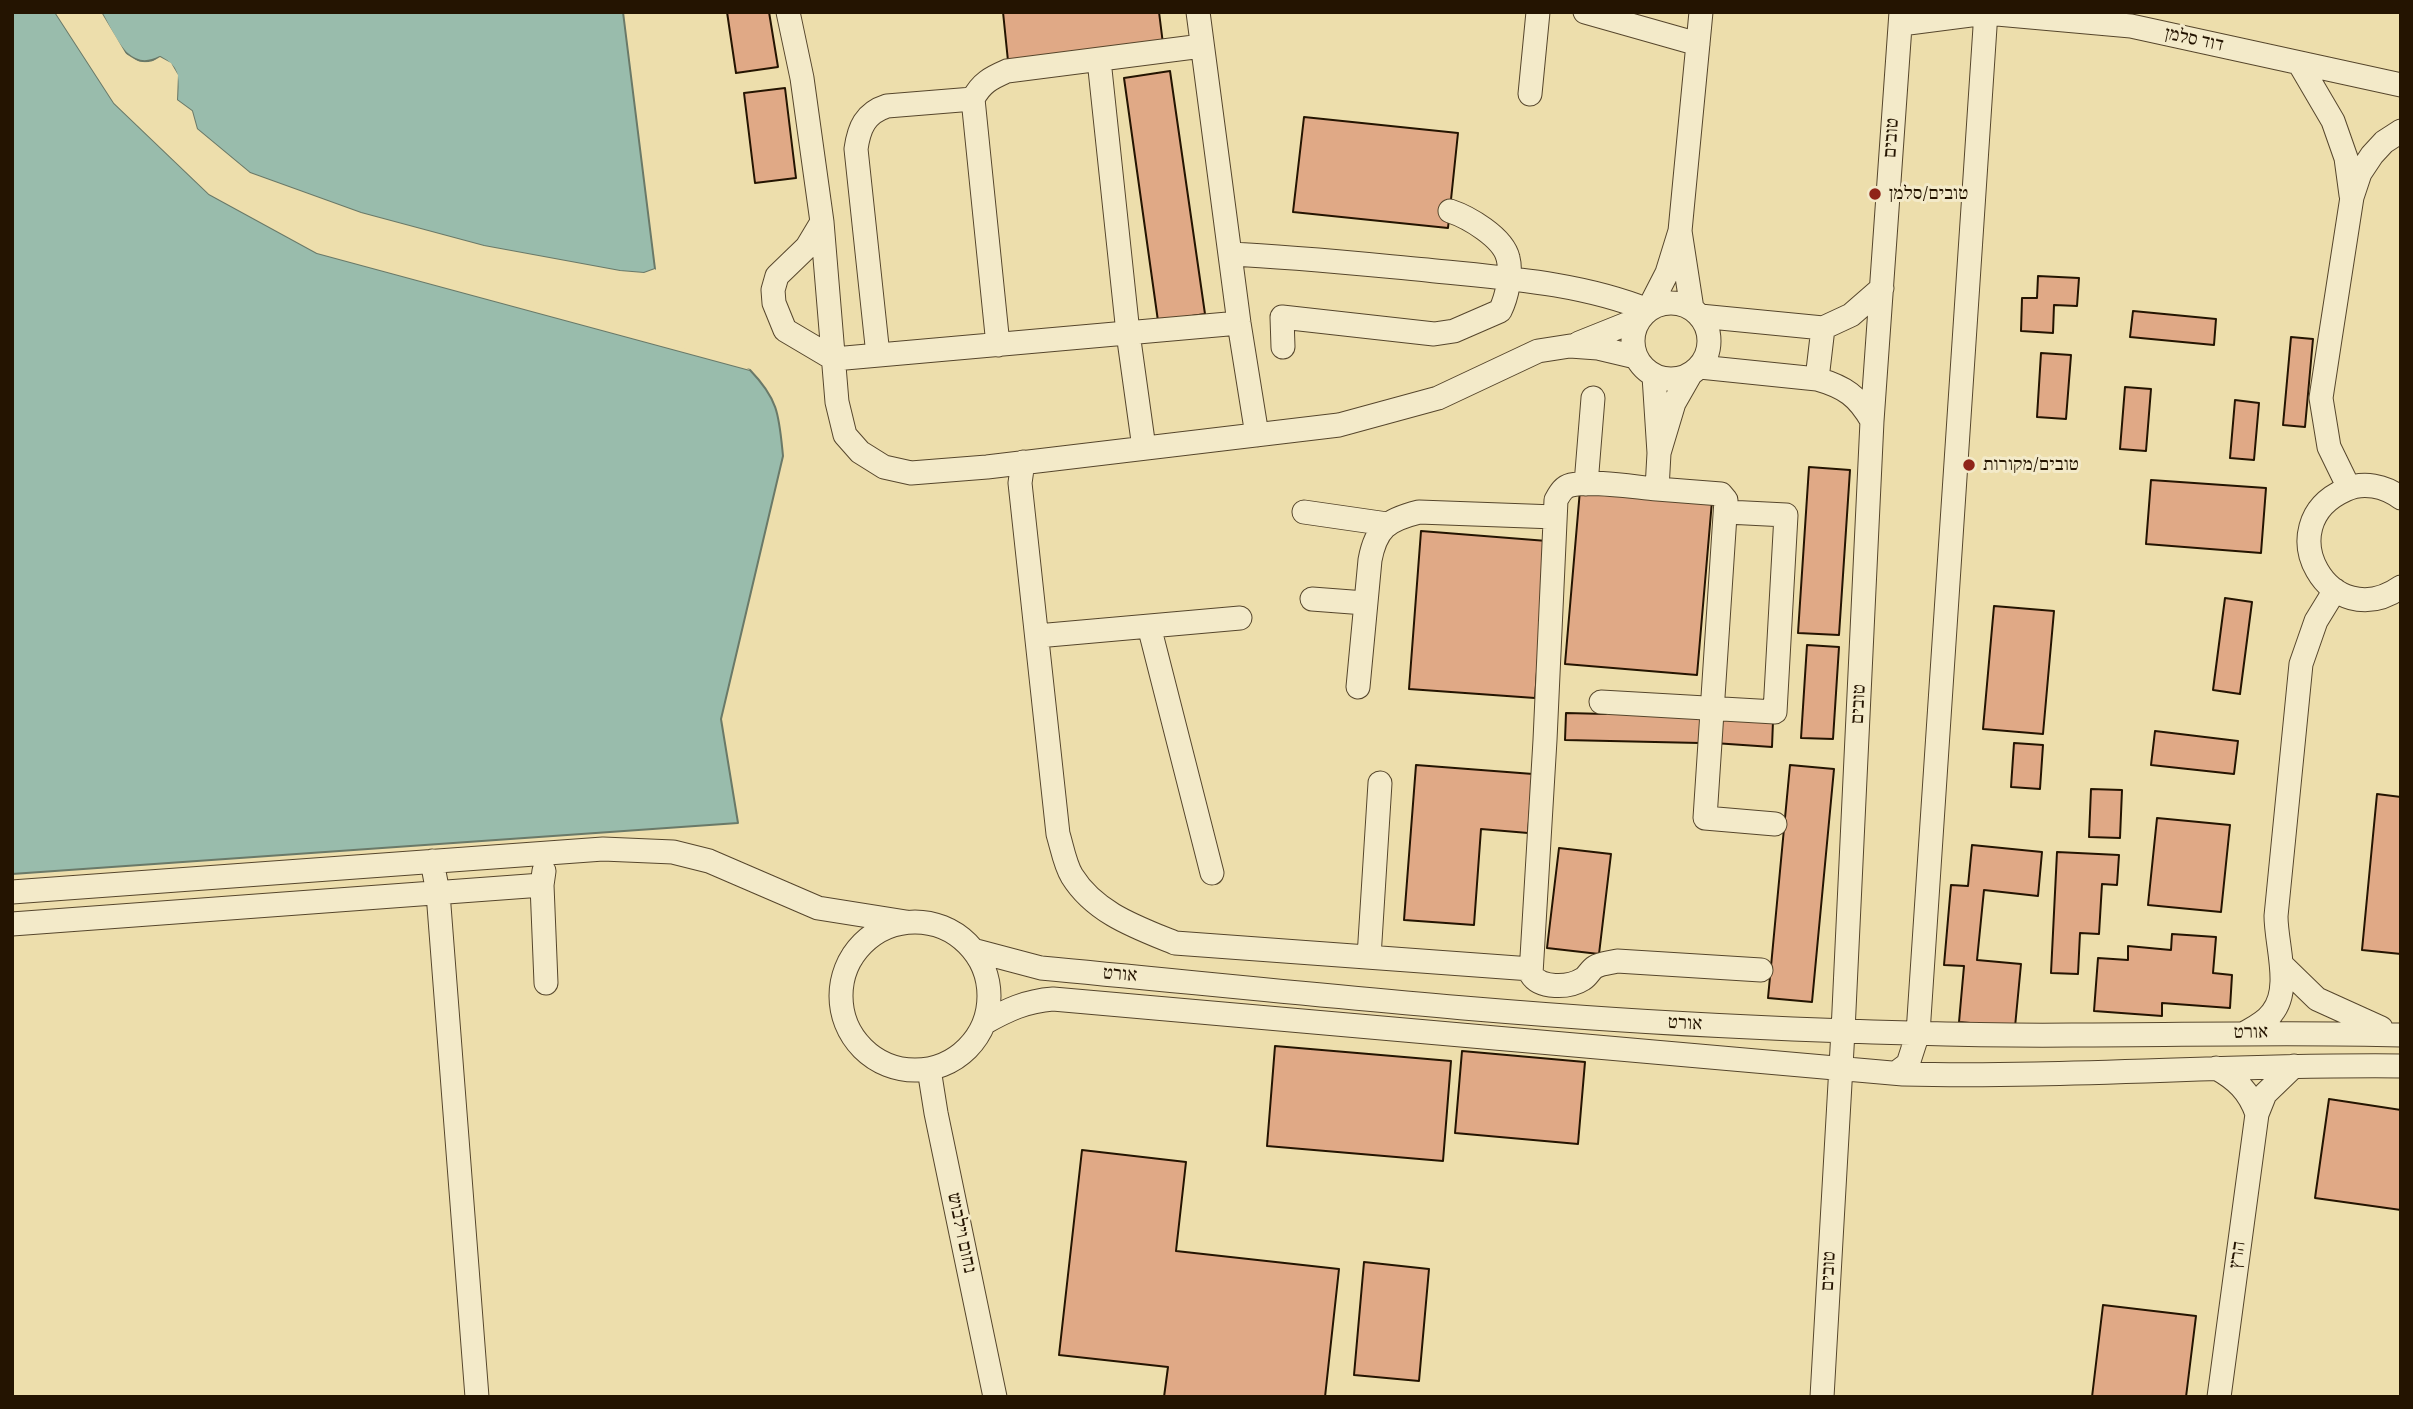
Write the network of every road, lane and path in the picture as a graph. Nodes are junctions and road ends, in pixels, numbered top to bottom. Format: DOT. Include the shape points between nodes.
graph roads {
  1 [pos="788,12"];
  2 [pos="1198,12"];
  3 [pos="1538,12"];
  4 [pos="1585,12"];
  5 [pos="1701,12"];
  6 [pos="1986,13"];
  7 [pos="1901,18"];
  8 [pos="1698,44"];
  9 [pos="1202,46"];
  10 [pos="1099,60"];
  11 [pos="2299,63"];
  12 [pos="2401,85"];
  13 [pos="1530,94"];
  14 [pos="973,99"];
  15 [pos="2401,131"];
  16 [pos="2352,197"];
  17 [pos="1450,211"];
  18 [pos="821,222"];
  19 [pos="1680,231"];
  20 [pos="1230,254"];
  21 [pos="1508,278"];
  22 [pos="1882,288"];
  23 [pos="1696,312"];
  24 [pos="1644,315"];
  25 [pos="1239,323"];
  26 [pos="1823,328"];
  27 [pos="1128,333"];
  28 [pos="998,345"];
  29 [pos="1570,346"];
  30 [pos="1283,347"];
  31 [pos="878,355"];
  32 [pos="1636,357"];
  33 [pos="834,359"];
  34 [pos="1695,371"];
  35 [pos="1654,376"];
  36 [pos="1817,379"];
  37 [pos="1593,398"];
  38 [pos="1872,421"];
  39 [pos="1258,435"];
  40 [pos="1144,448"];
  41 [pos="1659,453"];
  42 [pos="1023,462"];
  43 [pos="1586,484"];
  44 [pos="2349,488"];
  45 [pos="1657,489"];
  46 [pos="2401,498"];
  47 [pos="1304,512"];
  48 [pos="1727,512"];
  49 [pos="1555,517"];
  50 [pos="1387,524"];
  51 [pos="2401,587"];
  52 [pos="2335,590"];
  53 [pos="1312,599"];
  54 [pos="1365,603"];
  55 [pos="1240,618"];
  56 [pos="1149,626"];
  57 [pos="1037,636"];
  58 [pos="1358,687"];
  59 [pos="1601,702"];
  60 [pos="1713,709"];
  61 [pos="1380,783"];
  62 [pos="1775,824"];
  63 [pos="545,853"];
  64 [pos="432,861"];
  65 [pos="1212,873"];
  66 [pos="542,885"];
  67 [pos="12,892"];
  68 [pos="438,893"];
  69 [pos="906,922"];
  70 [pos="12,924"];
  71 [pos="973,950"];
  72 [pos="1369,957"];
  73 [pos="2282,965"];
  74 [pos="1531,969"];
  75 [pos="1761,970"];
  76 [pos="546,983"];
  77 [pos="984,1023"];
  78 [pos="1843,1031"];
  79 [pos="1918,1033"];
  80 [pos="2245,1034"];
  81 [pos="2398,1035"];
  82 [pos="2294,1066"];
  83 [pos="2401,1066"];
  84 [pos="1840,1068"];
  85 [pos="2216,1068"];
  86 [pos="929,1069"];
  87 [pos="1896,1073"];
  88 [pos="2257,1114"];
  89 [pos="477,1397"];
  90 [pos="995,1397"];
  91 [pos="1822,1397"];
  92 [pos="2219,1397"];
  1 -- 18 [label="street" via="802,78"];
  2 -- 9 [label="street"];
  3 -- 13 [label="street"];
  4 -- 8 [label="street"];
  5 -- 8 [label="street"];
  6 -- 7 [label="street, דוד סלמן"];
  6 -- 11 [label="street, דוד סלמן" via="2131,26"];
  6 -- 79 [label="street"];
  7 -- 22 [label="street, טובים"];
  8 -- 19 [label="street"];
  9 -- 10 [label="street"];
  9 -- 20 [label="street"];
  10 -- 14 [label="street" via="1007,71 990,78"];
  10 -- 27 [label="street"];
  11 -- 12 [label="street, דוד סלמן"];
  11 -- 16 [label="street" via="2333,121 2346,158"];
  14 -- 28 [label="street"];
  14 -- 31 [label="street" via="887,106 865,118 858,132 856,149"];
  15 -- 16 [label="street" via="2372,155"];
  16 -- 44 [label="street" via="2321,398 2329,447"];
  17 -- 21 [label="street" via="1480,226 1500,243 1508,257"];
  18 -- 33 [label="street"];
  18 -- 33 [label="street" via="807,247 777,276 774,303 785,330"];
  19 -- 23 [label="street"];
  19 -- 24 [label="street" via="1667,273"];
  20 -- 21 [label="street"];
  20 -- 25 [label="street"];
  21 -- 24 [label="street" via="1627,302"];
  21 -- 30 [label="street" via="1500,311 1454,331 1434,334 1282,317"];
  22 -- 26 [label="street" via="1851,315"];
  22 -- 38 [label="street, טובים"];
  23 -- 24 [label="street" via="1673,302"];
  23 -- 26 [label="street"];
  23 -- 34 [label="street" via="1709,332 1710,345"];
  24 -- 29 [label="street"];
  24 -- 32 [label="street" via="1634,331"];
  25 -- 27 [label="street"];
  25 -- 39 [label="street"];
  26 -- 36 [label="street"];
  27 -- 28 [label="street"];
  27 -- 40 [label="street"];
  28 -- 31 [label="street"];
  29 -- 32 [label="street"];
  29 -- 39 [label="street" via="1538,351 1438,398 1339,425"];
  31 -- 33 [label="street"];
  32 -- 35 [label="street"];
  33 -- 42 [label="street" via="845,435 860,452 884,467 911,473"];
  34 -- 35 [label="street" via="1678,379"];
  34 -- 36 [label="street"];
  34 -- 41 [label="street" via="1674,403"];
  35 -- 41 [label="street"];
  36 -- 38 [label="street" via="1852,394"];
  37 -- 43 [label="street"];
  38 -- 78 [label="street, טובים"];
  39 -- 40 [label="street"];
  40 -- 42 [label="street"];
  41 -- 45 [label="street"];
  42 -- 57 [label="street" via="1020,483"];
  43 -- 45 [label="street"];
  43 -- 49 [label="street" via="1561,491"];
  44 -- 46 [label="street" via="2383,488"];
  44 -- 52 [label="street" via="2320,508 2308,541 2318,575"];
  45 -- 48 [label="street" via="1721,494"];
  47 -- 50 [label="street"];
  48 -- 60 [label="street"];
  48 -- 60 [label="street" via="1786,515 1775,712"];
  49 -- 50 [label="street" via="1419,512"];
  49 -- 74 [label="street"];
  50 -- 54 [label="street" via="1374,540"];
  51 -- 52 [label="street" via="2376,599 2344,596"];
  52 -- 73 [label="street" via="2316,621 2301,664 2276,916"];
  53 -- 54 [label="street"];
  54 -- 58 [label="street"];
  55 -- 56 [label="street"];
  56 -- 57 [label="street"];
  56 -- 65 [label="street"];
  57 -- 72 [label="street" via="1058,835 1071,875 1097,905 1175,943"];
  59 -- 60 [label="street"];
  60 -- 62 [label="street" via="1705,818"];
  61 -- 72 [label="street"];
  63 -- 64 [label="street"];
  63 -- 66 [label="street"];
  63 -- 69 [label="street" via="603,849 673,852 709,861 818,908"];
  64 -- 67 [label="street"];
  64 -- 68 [label="street"];
  66 -- 68 [label="street"];
  66 -- 76 [label="street"];
  68 -- 70 [label="street"];
  68 -- 89 [label="street"];
  69 -- 71 [label="street" via="929,922 950,930"];
  69 -- 86 [label="street" via="883,928 856,951 841,984 841,1007 849,1030 863,1049 894,1067"];
  71 -- 77 [label="street" via="989,984"];
  71 -- 78 [label="street, אורט" via="1041,968 1569,1016"];
  72 -- 74 [label="street"];
  73 -- 80 [label="street" via="2279,1000 2273,1013"];
  73 -- 81 [label="street" via="2317,999"];
  74 -- 75 [label="street" via="1535,981 1544,985 1571,985 1596,966 1617,961"];
  77 -- 84 [label="street, אורט" via="1014,1006 1054,999"];
  77 -- 86 [label="street" via="969,1048 951,1062"];
  78 -- 79 [label="street, אורט"];
  78 -- 84 [label="street, טובים"];
  79 -- 80 [label="street, אורט"];
  79 -- 87 [label="street" via="1908,1064"];
  80 -- 81 [label="street, אורט"];
  82 -- 83 [label="street, אורט"];
  82 -- 85 [label="street, אורט"];
  82 -- 88 [label="street, הרץ" via="2265,1094"];
  84 -- 87 [label="street, אורט"];
  84 -- 91 [label="street, טובים"];
  85 -- 87 [label="street, אורט"];
  85 -- 88 [label="street" via="2248,1093"];
  86 -- 90 [label="street, נחום וילבוש"];
  88 -- 92 [label="street, הרץ"];
}
